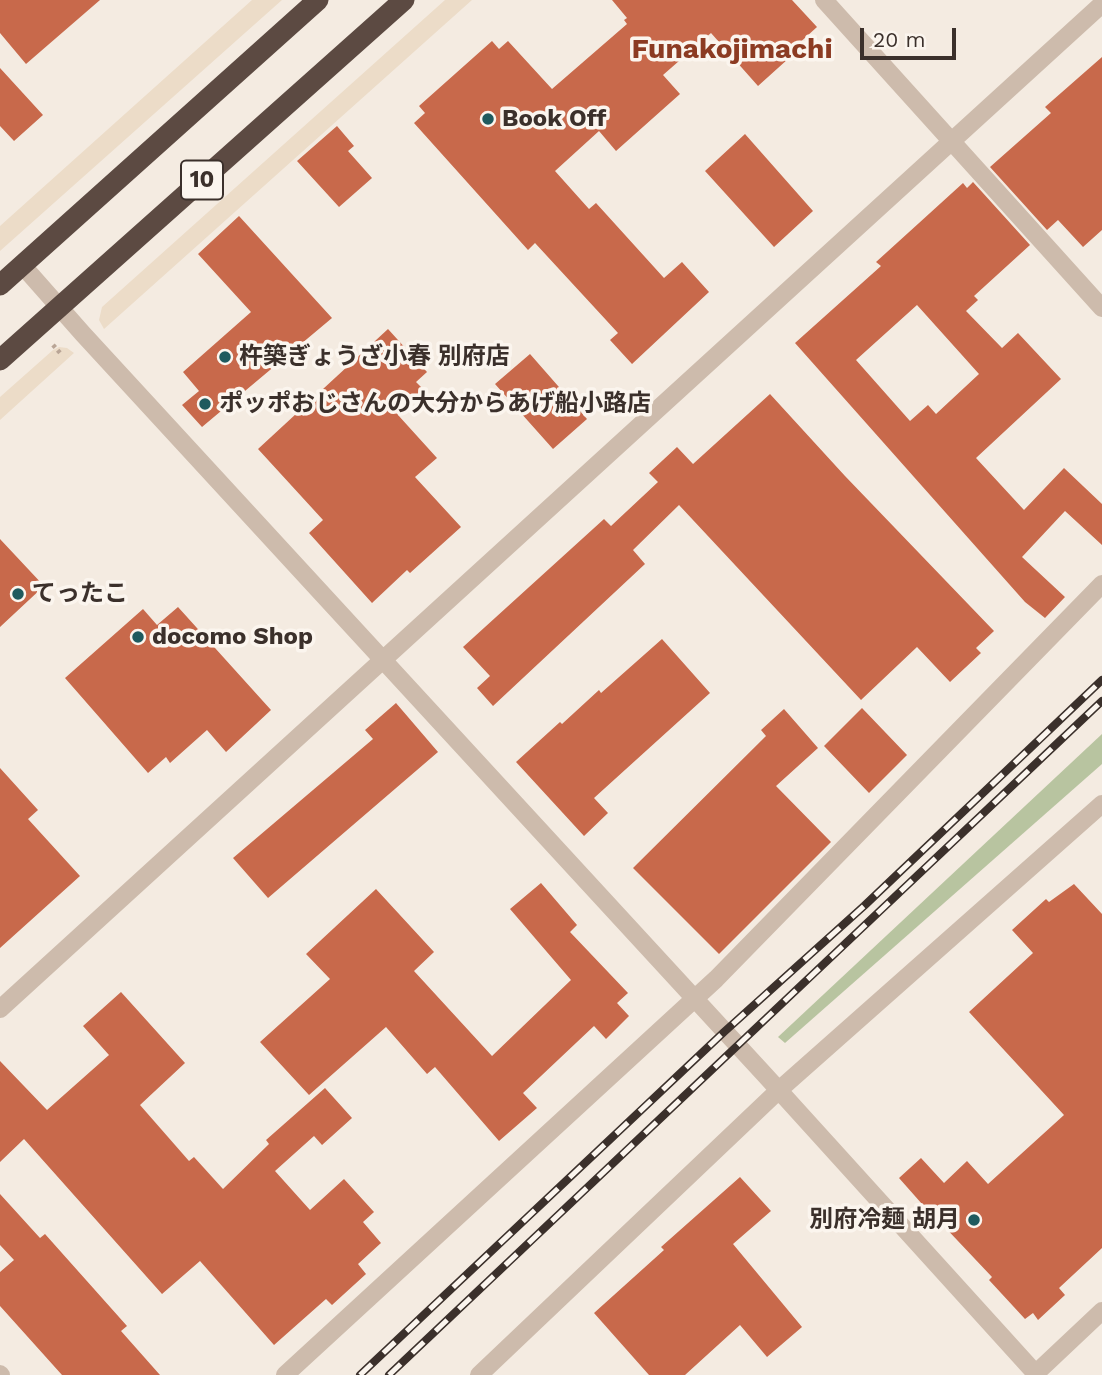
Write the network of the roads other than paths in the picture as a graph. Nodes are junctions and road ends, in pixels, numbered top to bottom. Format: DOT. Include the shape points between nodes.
graph roads {
  1 [pos="318,0"];
  2 [pos="404,0"];
  3 [pos="824,0"];
  4 [pos="1102,4"];
  5 [pos="953,141"];
  6 [pos="23,265"];
  7 [pos="0,285"];
  8 [pos="59,307"];
  9 [pos="1102,307"];
  10 [pos="0,360"];
  11 [pos="1102,584"];
  12 [pos="383,659"];
  13 [pos="1102,804"];
  14 [pos="695,999"];
  15 [pos="0,1009"];
  16 [pos="779,1090"];
  17 [pos="1102,1311"];
  18 [pos="1036,1374"];
  19 [pos="285,1375"];
  20 [pos="479,1375"];
  1 -- 6 [label="highway, 10"];
  2 -- 8 [label="highway, 10"];
  3 -- 5 [label="street"];
  4 -- 5 [label="street"];
  5 -- 9 [label="street"];
  5 -- 12 [label="street"];
  6 -- 7 [label="highway, 10"];
  6 -- 8 [label="street"];
  8 -- 10 [label="highway, 10"];
  8 -- 12 [label="street"];
  11 -- 14 [label="street"];
  12 -- 14 [label="street"];
  12 -- 15 [label="street"];
  13 -- 16 [label="street"];
  14 -- 16 [label="street"];
  14 -- 19 [label="street"];
  16 -- 18 [label="street"];
  16 -- 20 [label="street"];
  17 -- 18 [label="street"];
}
